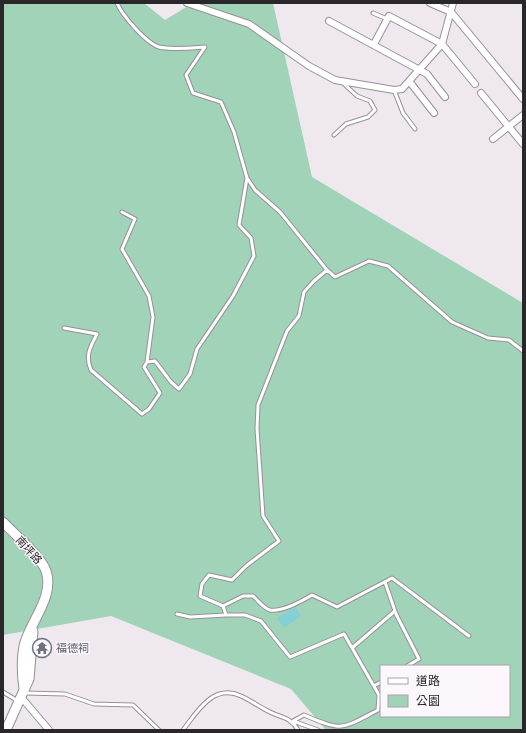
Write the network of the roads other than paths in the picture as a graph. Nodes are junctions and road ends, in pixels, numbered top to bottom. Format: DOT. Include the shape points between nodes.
graph roads {
  1 [pos="117,3"];
  2 [pos="188,3"];
  3 [pos="430,3"];
  4 [pos="453,3"];
  5 [pos="451,12"];
  6 [pos="373,13"];
  7 [pos="387,19"];
  8 [pos="329,21"];
  9 [pos="374,44"];
  10 [pos="442,44"];
  11 [pos="420,70"];
  12 [pos="342,81"];
  13 [pos="409,81"];
  14 [pos="475,84"];
  15 [pos="394,90"];
  16 [pos="481,93"];
  17 [pos="444,97"];
  18 [pos="523,99"];
  19 [pos="434,113"];
  20 [pos="523,114"];
  21 [pos="509,127"];
  22 [pos="415,129"];
  23 [pos="334,135"];
  24 [pos="493,139"];
  25 [pos="523,144"];
  26 [pos="247,178"];
  27 [pos="122,212"];
  28 [pos="327,270"];
  29 [pos="64,328"];
  30 [pos="523,351"];
  31 [pos="147,362"];
  32 [pos="3,522"];
  33 [pos="385,582"];
  34 [pos="223,606"];
  35 [pos="395,611"];
  36 [pos="177,614"];
  37 [pos="226,615"];
  38 [pos="469,636"];
  39 [pos="352,648"];
  40 [pos="409,665"];
  41 [pos="380,683"];
  42 [pos="374,686"];
  43 [pos="3,692"];
  44 [pos="22,696"];
  45 [pos="293,721"];
  46 [pos="6,727"];
  47 [pos="49,730"];
  48 [pos="159,730"];
  49 [pos="183,730"];
  50 [pos="298,730"];
  51 [pos="318,730"];
  1 -- 26 [label="lane" via="123,16 158,47 205,47 186,75 193,93 221,102 234,132"];
  2 -- 12 [label="street" via="249,24 309,66"];
  3 -- 5 [label="street"];
  4 -- 5 [label="street"];
  5 -- 10 [label="street"];
  5 -- 18 [label="street"];
  6 -- 7 [label="lane"];
  7 -- 9 [label="street"];
  7 -- 10 [label="street" via="389,16"];
  8 -- 9 [label="street"];
  9 -- 11 [label="street"];
  10 -- 11 [label="street"];
  10 -- 14 [label="street"];
  11 -- 13 [label="street"];
  11 -- 17 [label="street" via="427,74"];
  12 -- 15 [label="street"];
  12 -- 23 [label="lane" via="357,96 370,101 375,110 368,117 346,124"];
  13 -- 15 [label="street" via="402,89"];
  13 -- 19 [label="street"];
  15 -- 22 [label="lane" via="403,113"];
  16 -- 21 [label="street"];
  20 -- 21 [label="street"];
  21 -- 24 [label="street"];
  21 -- 25 [label="street"];
  26 -- 28 [label="lane" via="255,190 280,212"];
  26 -- 31 [label="lane" via="239,225 251,238 254,256 246,273 197,349 190,374 179,389 155,361"];
  27 -- 31 [label="lane" via="135,219 122,249 149,296 153,317"];
  28 -- 30 [label="lane" via="336,277 369,261 388,266 452,322 488,338 509,340"];
  28 -- 34 [label="lane" via="304,292 299,316 287,331 258,405 257,429 263,516 279,541 232,580 209,575 202,584 200,596"];
  29 -- 31 [label="lane" via="97,334 88,350 91,370 142,414 149,409 160,393 144,367"];
  32 -- 44 [label="street, 南坪路" via="35,555 46,570 48,581 46,594 26,641 22,659"];
  33 -- 34 [label="lane" via="337,607 312,595 295,604 271,610 253,596 243,596"];
  33 -- 35 [label="lane"];
  33 -- 38 [label="lane" via="392,578"];
  34 -- 37 [label="lane"];
  35 -- 39 [label="lane"];
  35 -- 40 [label="lane" via="419,659"];
  36 -- 37 [label="lane" via="190,617"];
  37 -- 39 [label="lane" via="245,615 261,621 290,657 344,634"];
  39 -- 42 [label="lane"];
  41 -- 42 [label="lane"];
  42 -- 45 [label="lane" via="379,695 378,710 345,727 324,724 304,715"];
  43 -- 44 [label="lane"];
  44 -- 46 [label="street, 南坪路"];
  44 -- 47 [label="street"];
  44 -- 48 [label="lane" via="65,694 94,704 133,705"];
  45 -- 49 [label="lane" via="269,712 239,695 221,692 206,701"];
  45 -- 50 [label="lane"];
  45 -- 51 [label="lane"];
}
